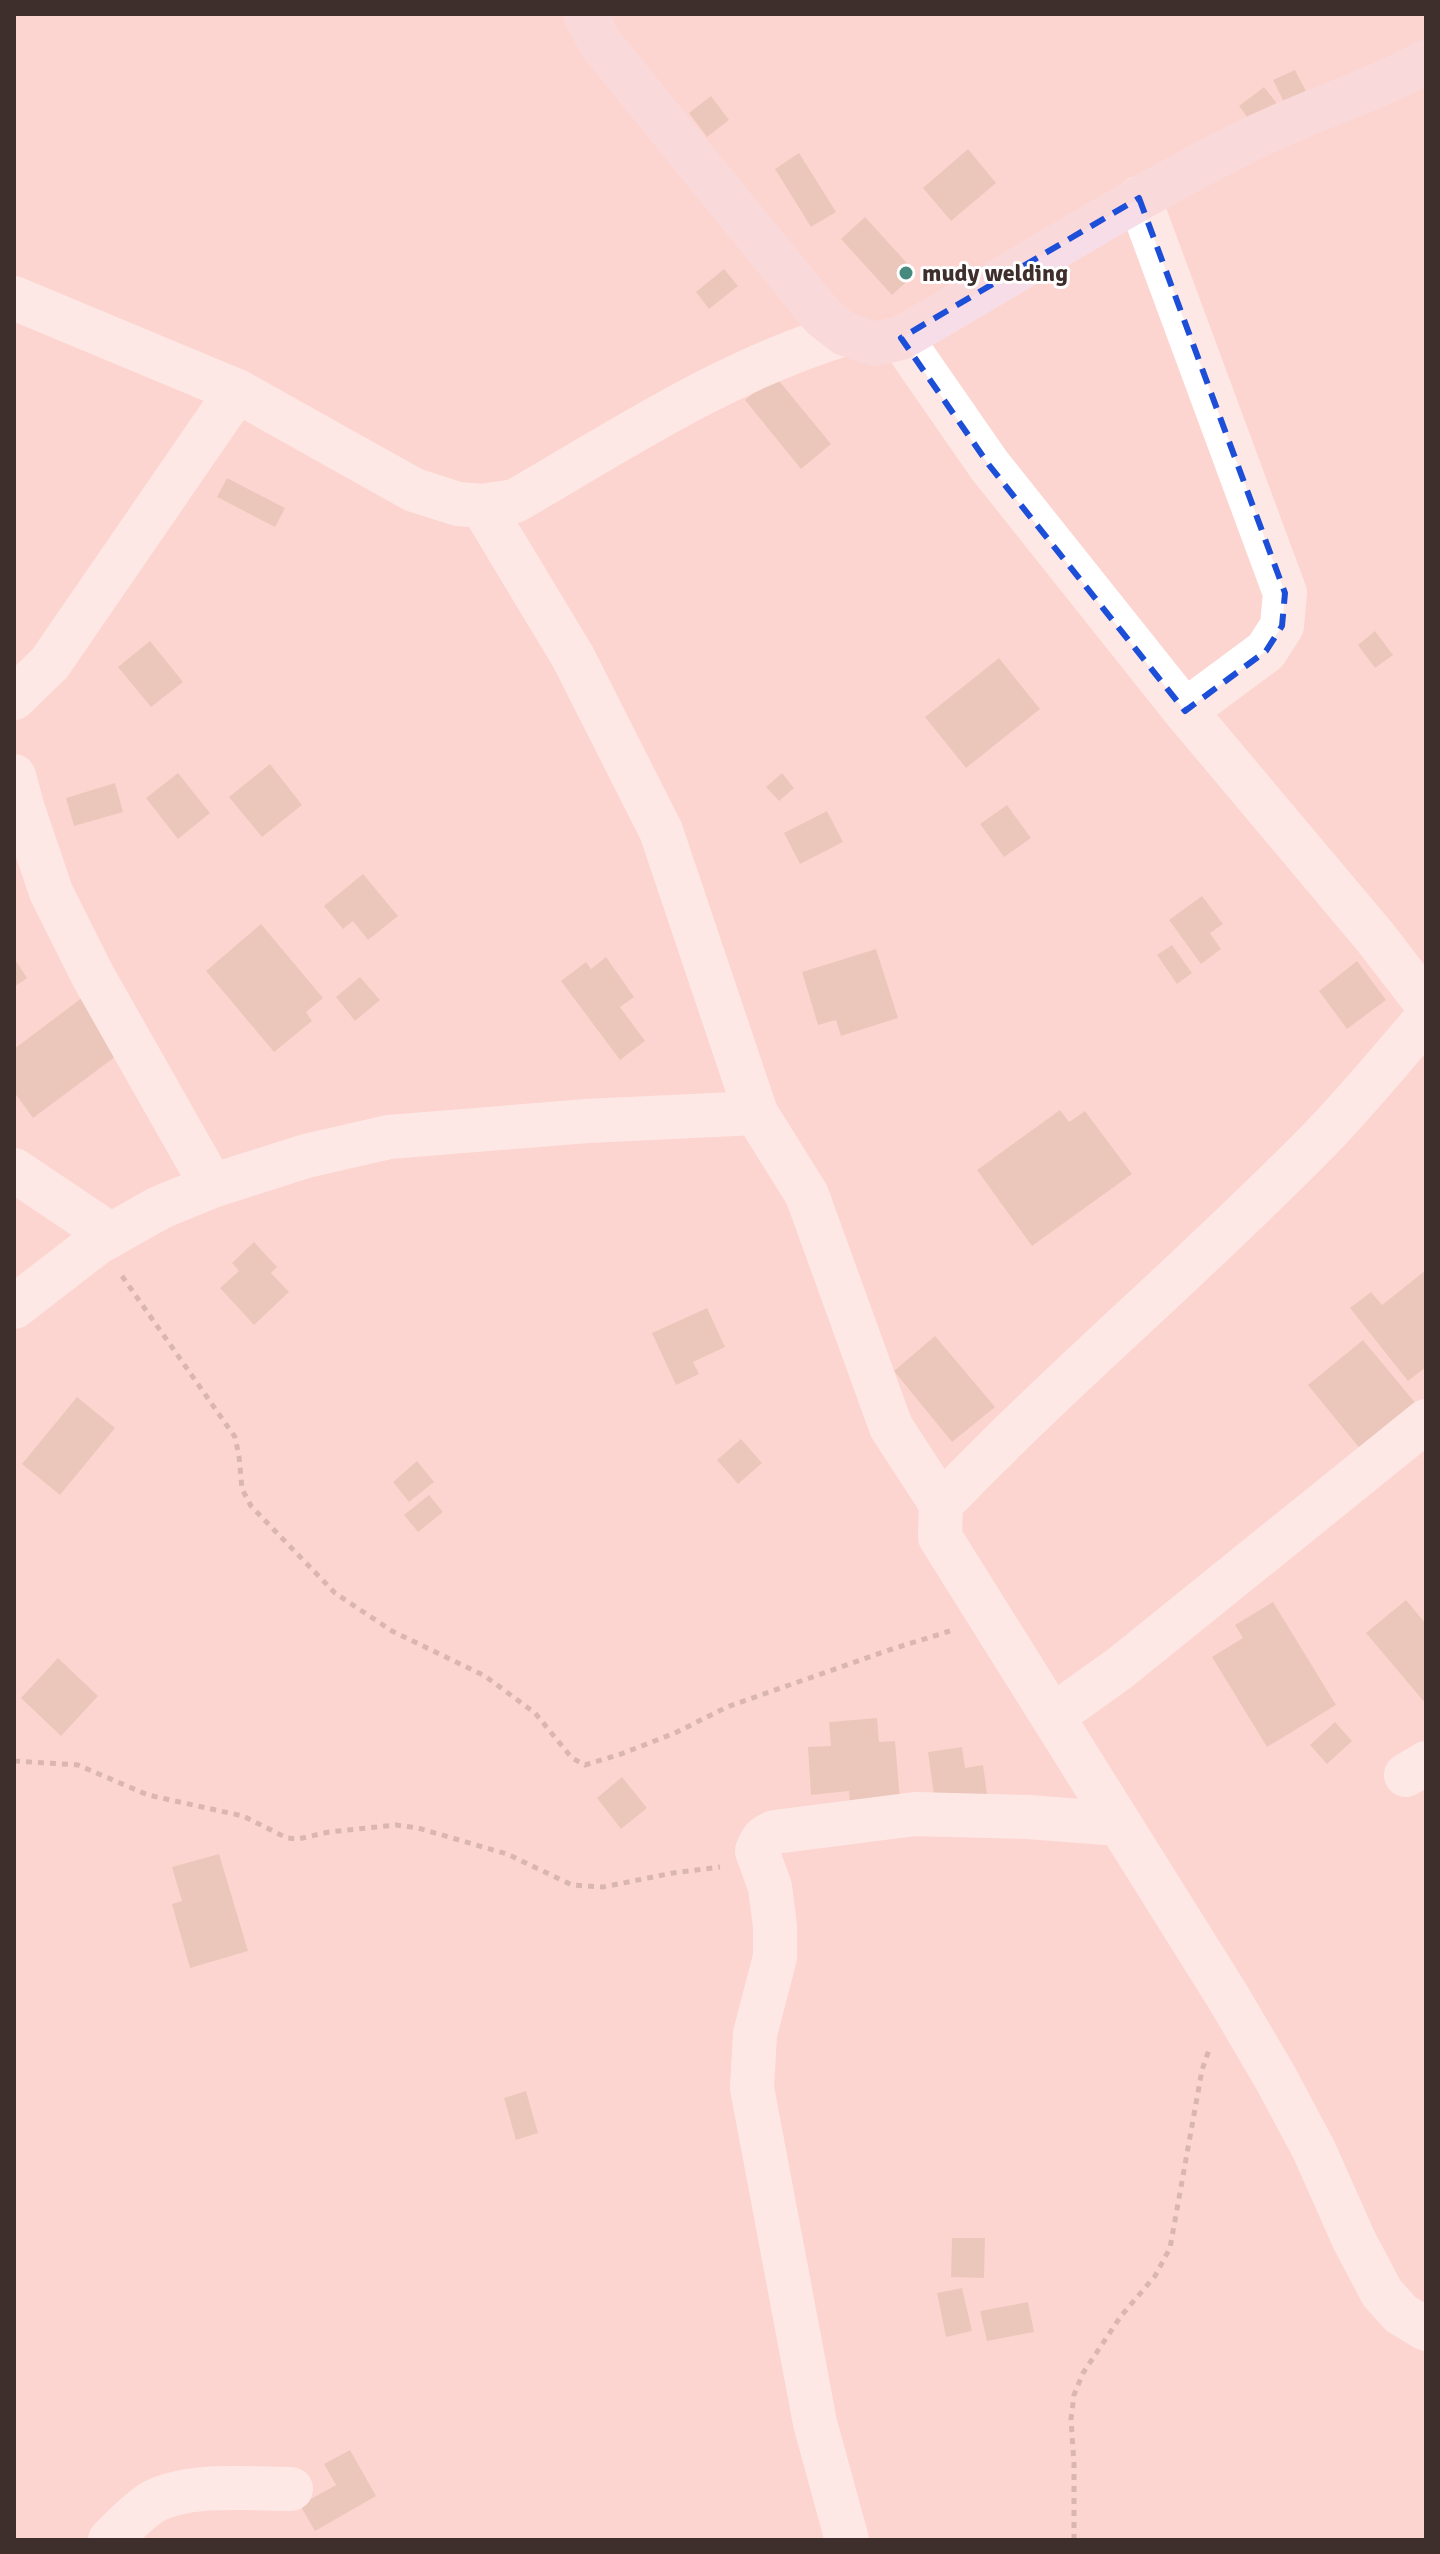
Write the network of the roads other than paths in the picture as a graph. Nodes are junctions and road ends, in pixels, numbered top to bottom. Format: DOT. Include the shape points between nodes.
graph roads {
  1 [pos="585,14"];
  2 [pos="1426,62"];
  3 [pos="1139,198"];
  4 [pos="14,298"];
  5 [pos="845,334"];
  6 [pos="901,338"];
  7 [pos="237,391"];
  8 [pos="482,506"];
  9 [pos="14,698"];
  10 [pos="1185,711"];
  11 [pos="14,776"];
  12 [pos="1426,1003"];
  13 [pos="1426,1019"];
  14 [pos="756,1113"];
  15 [pos="14,1170"];
  16 [pos="212,1186"];
  17 [pos="104,1239"];
  18 [pos="14,1307"];
  19 [pos="1426,1421"];
  20 [pos="941,1504"];
  21 [pos="1053,1716"];
  22 [pos="1119,1824"];
  23 [pos="1426,2329"];
  24 [pos="291,2489"];
  25 [pos="110,2540"];
  26 [pos="847,2540"];
  1 -- 5 [label="street" via="609,55 823,317"];
  2 -- 3 [label="street" via="1267,131"];
  3 -- 6 [label="street"];
  3 -- 10 [label="street" via="1285,593 1282,626 1266,651"];
  4 -- 7 [label="street"];
  5 -- 6 [label="street" via="875,344"];
  5 -- 8 [label="street" via="798,348 697,396 515,501"];
  6 -- 10 [label="street" via="989,465"];
  7 -- 8 [label="street" via="414,490"];
  7 -- 9 [label="street" via="50,663"];
  8 -- 14 [label="street" via="573,657 661,831"];
  10 -- 12 [label="street"];
  11 -- 16 [label="street" via="51,892"];
  13 -- 20 [label="street" via="1323,1136"];
  14 -- 16 [label="street" via="389,1137"];
  14 -- 20 [label="street" via="807,1195 891,1427"];
  15 -- 17 [label="street"];
  16 -- 17 [label="street"];
  17 -- 18 [label="street"];
  19 -- 21 [label="street"];
  20 -- 21 [label="street" via="940,1537"];
  21 -- 22 [label="street"];
  22 -- 23 [label="street" via="1228,1997 1314,2150 1382,2293 1401,2314"];
  22 -- 26 [label="street" via="915,1814 775,1832 760,1842 757,1851 770,1887 775,1957 755,2034 752,2088 815,2423"];
  24 -- 25 [label="street" via="188,2491 162,2498"];
}
